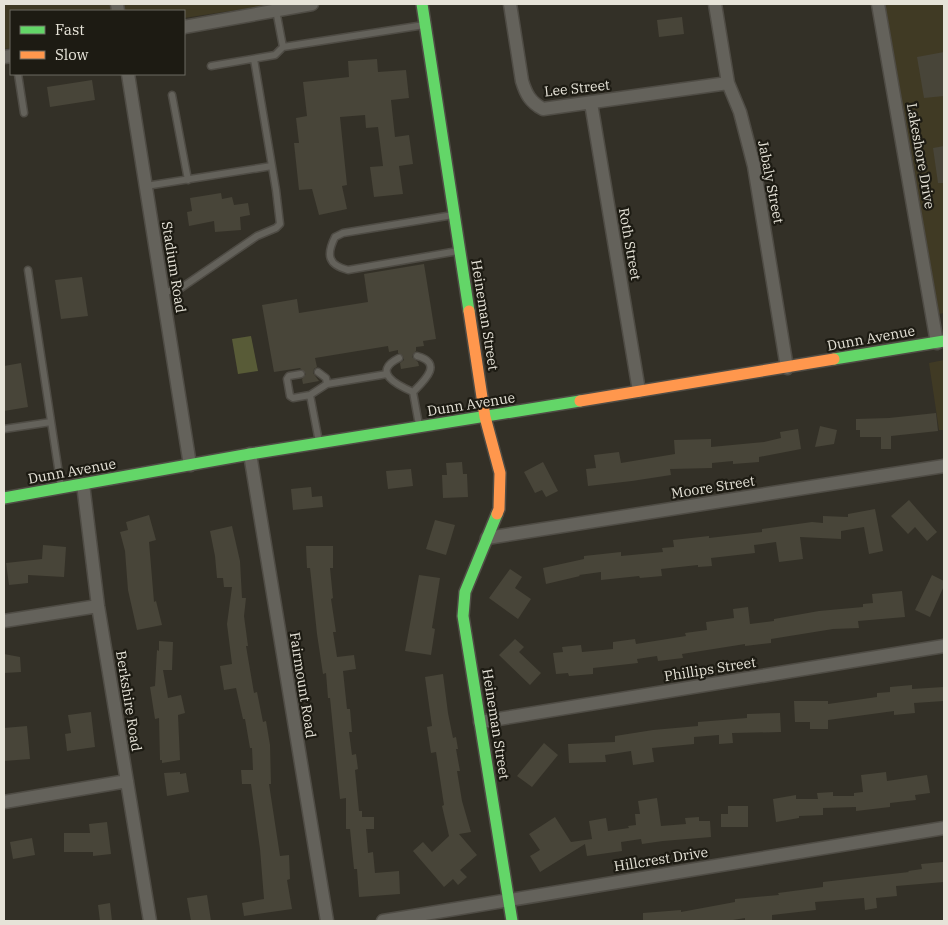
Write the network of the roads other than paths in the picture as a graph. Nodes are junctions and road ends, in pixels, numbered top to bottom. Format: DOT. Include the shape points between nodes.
graph roads {
  1 [pos="312,4"];
  2 [pos="422,4"];
  3 [pos="510,4"];
  4 [pos="715,4"];
  5 [pos="878,4"];
  6 [pos="276,10"];
  7 [pos="426,24"];
  8 [pos="185,27"];
  9 [pos="283,47"];
  10 [pos="254,59"];
  11 [pos="211,66"];
  12 [pos="18,75"];
  13 [pos="128,75"];
  14 [pos="728,83"];
  15 [pos="172,95"];
  16 [pos="591,103"];
  17 [pos="24,112"];
  18 [pos="272,166"];
  19 [pos="188,180"];
  20 [pos="146,186"];
  21 [pos="455,215"];
  22 [pos="460,250"];
  23 [pos="28,270"];
  24 [pos="162,292"];
  25 [pos="941,342"];
  26 [pos="417,356"];
  27 [pos="399,358"];
  28 [pos="786,368"];
  29 [pos="318,372"];
  30 [pos="301,374"];
  31 [pos="387,374"];
  32 [pos="327,384"];
  33 [pos="639,391"];
  34 [pos="412,392"];
  35 [pos="310,395"];
  36 [pos="486,418"];
  37 [pos="51,422"];
  38 [pos="419,428"];
  39 [pos="4,429"];
  40 [pos="319,443"];
  41 [pos="250,454"];
  42 [pos="190,465"];
  43 [pos="944,466"];
  44 [pos="83,484"];
  45 [pos="61,488"];
  46 [pos="4,498"];
  47 [pos="487,538"];
  48 [pos="98,606"];
  49 [pos="4,621"];
  50 [pos="944,646"];
  51 [pos="480,722"];
  52 [pos="127,781"];
  53 [pos="4,802"];
  54 [pos="944,828"];
  55 [pos="508,900"];
  56 [pos="150,921"];
  57 [pos="327,921"];
  58 [pos="383,921"];
  59 [pos="512,921"];
  1 -- 6 [label="street"];
  2 -- 7 [label="main road, Heineman Street"];
  3 -- 16 [label="street, Lee Street" via="522,81 533,104 543,109"];
  4 -- 14 [label="street, Jabaly Street"];
  5 -- 25 [label="street, Lakeshore Drive"];
  6 -- 8 [label="street"];
  6 -- 9 [label="lane"];
  7 -- 9 [label="lane"];
  7 -- 21 [label="main road, Heineman Street"];
  9 -- 10 [label="lane" via="275,55"];
  10 -- 11 [label="lane"];
  10 -- 18 [label="lane"];
  12 -- 17 [label="lane"];
  13 -- 20 [label="street, Stadium Road"];
  14 -- 16 [label="street, Lee Street"];
  14 -- 28 [label="street, Jabaly Street" via="740,112 754,166"];
  15 -- 19 [label="lane"];
  16 -- 33 [label="street, Roth Street"];
  18 -- 19 [label="lane"];
  18 -- 24 [label="lane" via="280,224 178,290"];
  19 -- 20 [label="lane"];
  20 -- 24 [label="street, Stadium Road"];
  21 -- 22 [label="main road, Heineman Street"];
  21 -- 22 [label="lane" via="343,233 331,244 330,260 337,268 348,270"];
  22 -- 36 [label="main road, Heineman Street"];
  23 -- 37 [label="lane"];
  24 -- 42 [label="street, Stadium Road"];
  25 -- 28 [label="main road, Dunn Avenue"];
  26 -- 34 [label="lane" via="428,360 431,369 423,383"];
  27 -- 31 [label="lane" via="388,367"];
  28 -- 33 [label="main road, Dunn Avenue"];
  29 -- 32 [label="lane" via="326,378"];
  30 -- 35 [label="lane" via="287,379 290,396"];
  31 -- 32 [label="lane"];
  31 -- 34 [label="lane" via="398,386"];
  32 -- 35 [label="lane"];
  33 -- 36 [label="main road, Dunn Avenue"];
  34 -- 38 [label="lane"];
  35 -- 40 [label="lane"];
  36 -- 38 [label="main road, Dunn Avenue"];
  36 -- 47 [label="main road, Heineman Street" via="500,473 499,509"];
  37 -- 39 [label="lane"];
  37 -- 45 [label="lane"];
  38 -- 40 [label="main road, Dunn Avenue"];
  40 -- 41 [label="main road, Dunn Avenue"];
  41 -- 42 [label="main road, Dunn Avenue"];
  41 -- 57 [label="street, Fairmount Road"];
  42 -- 44 [label="main road, Dunn Avenue"];
  43 -- 47 [label="street, Moore Street"];
  44 -- 45 [label="main road, Dunn Avenue"];
  44 -- 48 [label="street, Berkshire Road"];
  45 -- 46 [label="main road, Dunn Avenue"];
  47 -- 51 [label="main road, Heineman Street" via="465,592 463,616"];
  48 -- 49 [label="street"];
  48 -- 52 [label="street, Berkshire Road"];
  50 -- 51 [label="street, Phillips Street"];
  51 -- 55 [label="main road, Heineman Street"];
  52 -- 53 [label="street"];
  52 -- 56 [label="street, Berkshire Road"];
  54 -- 55 [label="street, Hillcrest Drive"];
  55 -- 58 [label="street, Hillcrest Drive"];
  55 -- 59 [label="main road, Heineman Street"];
}
